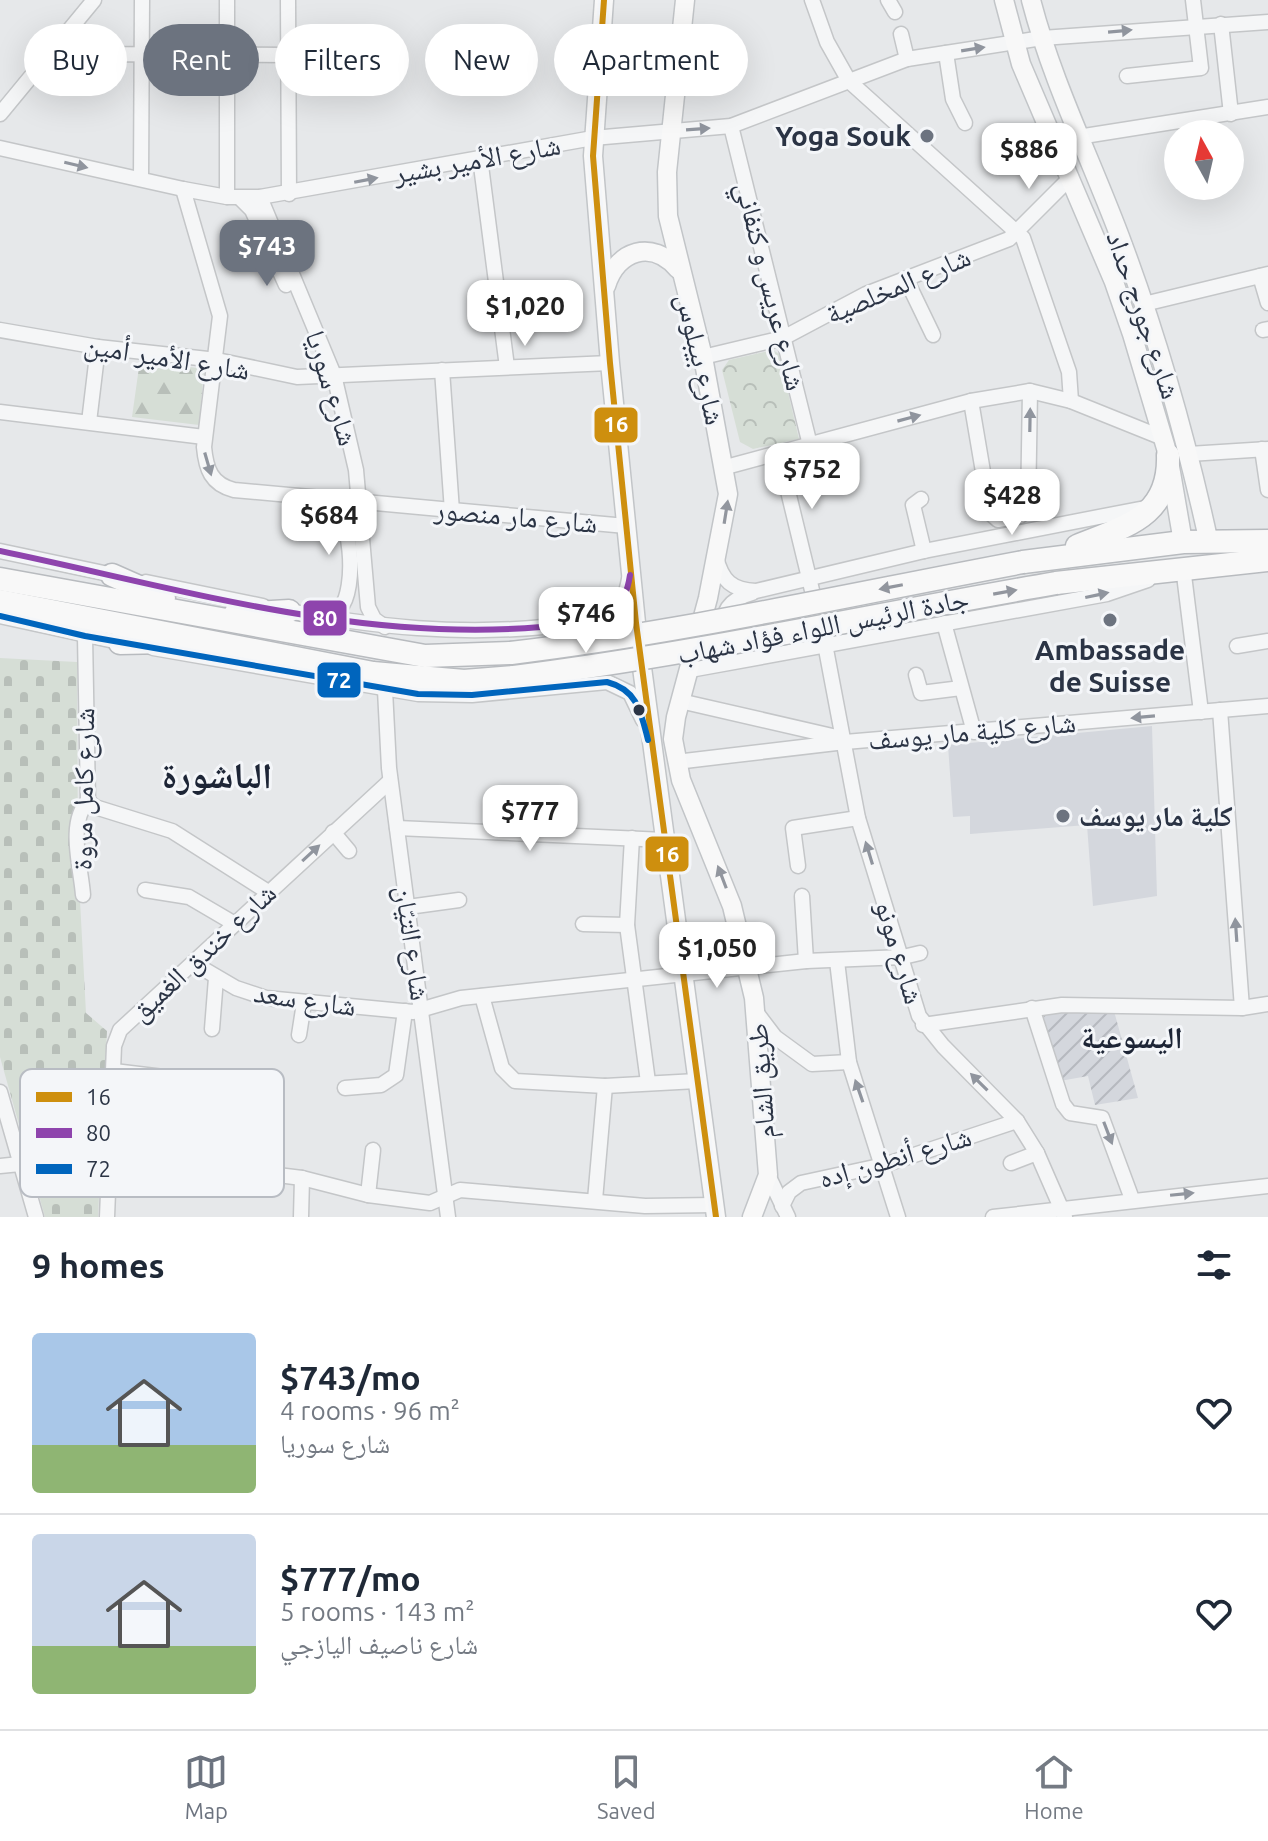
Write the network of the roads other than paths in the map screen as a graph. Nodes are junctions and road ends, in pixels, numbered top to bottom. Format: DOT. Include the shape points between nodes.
graph roads {
  1 [pos="93,0"];
  2 [pos="142,0"];
  3 [pos="227,0"];
  4 [pos="288,0"];
  5 [pos="604,0"];
  6 [pos="685,0"];
  7 [pos="812,0"];
  8 [pos="1004,0"];
  9 [pos="1193,0"];
  10 [pos="1035,1"];
  11 [pos="1268,22"];
  12 [pos="73,24"];
  13 [pos="227,24"];
  14 [pos="288,24"];
  15 [pos="1197,24"];
  16 [pos="1221,24"];
  17 [pos="901,34"];
  18 [pos="1042,38"];
  19 [pos="1014,42"];
  20 [pos="946,53"];
  21 [pos="127,55"];
  22 [pos="142,55"];
  23 [pos="907,59"];
  24 [pos="1127,76"];
  25 [pos="849,81"];
  26 [pos="24,85"];
  27 [pos="229,96"];
  28 [pos="288,96"];
  29 [pos="1268,107"];
  30 [pos="0,114"];
  31 [pos="1231,114"];
  32 [pos="965,123"];
  33 [pos="731,126"];
  34 [pos="671,131"];
  35 [pos="1078,137"];
  36 [pos="593,138"];
  37 [pos="0,148"];
  38 [pos="24,153"];
  39 [pos="0,156"];
  40 [pos="480,158"];
  41 [pos="1071,177"];
  42 [pos="141,179"];
  43 [pos="183,189"];
  44 [pos="289,194"];
  45 [pos="260,197"];
  46 [pos="233,198"];
  47 [pos="1016,230"];
  48 [pos="678,269"];
  49 [pos="1264,275"];
  50 [pos="906,279"];
  51 [pos="606,286"];
  52 [pos="1268,303"];
  53 [pos="1144,304"];
  54 [pos="0,330"];
  55 [pos="933,335"];
  56 [pos="783,338"];
  57 [pos="98,347"];
  58 [pos="703,357"];
  59 [pos="217,360"];
  60 [pos="610,363"];
  61 [pos="507,367"];
  62 [pos="442,370"];
  63 [pos="334,375"];
  64 [pos="297,377"];
  65 [pos="1030,391"];
  66 [pos="971,401"];
  67 [pos="1071,401"];
  68 [pos="0,412"];
  69 [pos="89,422"];
  70 [pos="204,437"];
  71 [pos="810,445"];
  72 [pos="1173,449"];
  73 [pos="1265,449"];
  74 [pos="779,454"];
  75 [pos="726,467"];
  76 [pos="1268,490"];
  77 [pos="310,499"];
  78 [pos="921,499"];
  79 [pos="358,503"];
  80 [pos="1154,507"];
  81 [pos="452,511"];
  82 [pos="626,526"];
  83 [pos="1268,541"];
  84 [pos="1183,542"];
  85 [pos="0,551"];
  86 [pos="924,551"];
  87 [pos="716,557"];
  88 [pos="1047,557"];
  89 [pos="1268,560"];
  90 [pos="1193,562"];
  91 [pos="112,575"];
  92 [pos="630,575"];
  93 [pos="809,577"];
  94 [pos="0,579"];
  95 [pos="756,591"];
  96 [pos="0,601"];
  97 [pos="289,611"];
  98 [pos="202,615"];
  99 [pos="0,616"];
  100 [pos="315,616"];
  101 [pos="944,623"];
  102 [pos="386,627"];
  103 [pos="545,627"];
  104 [pos="120,633"];
  105 [pos="85,636"];
  106 [pos="213,641"];
  107 [pos="1268,641"];
  108 [pos="825,644"];
  109 [pos="1237,646"];
  110 [pos="762,656"];
  111 [pos="690,670"];
  112 [pos="294,672"];
  113 [pos="916,675"];
  114 [pos="551,687"];
  115 [pos="961,688"];
  116 [pos="385,690"];
  117 [pos="680,701"];
  118 [pos="1268,706"];
  119 [pos="1220,710"];
  120 [pos="1201,712"];
  121 [pos="974,732"];
  122 [pos="845,740"];
  123 [pos="676,762"];
  124 [pos="654,763"];
  125 [pos="390,774"];
  126 [pos="88,801"];
  127 [pos="858,818"];
  128 [pos="397,828"];
  129 [pos="333,832"];
  130 [pos="632,838"];
  131 [pos="665,840"];
  132 [pos="349,851"];
  133 [pos="798,866"];
  134 [pos="145,890"];
  135 [pos="268,892"];
  136 [pos="83,895"];
  137 [pos="802,896"];
  138 [pos="459,900"];
  139 [pos="408,907"];
  140 [pos="235,924"];
  141 [pos="583,924"];
  142 [pos="627,925"];
  143 [pos="920,953"];
  144 [pos="903,957"];
  145 [pos="806,961"];
  146 [pos="837,961"];
  147 [pos="195,964"];
  148 [pos="747,967"];
  149 [pos="683,974"];
  150 [pos="216,978"];
  151 [pos="632,979"];
  152 [pos="482,996"];
  153 [pos="304,1003"];
  154 [pos="1268,1004"];
  155 [pos="1032,1008"];
  156 [pos="1242,1008"];
  157 [pos="405,1011"];
  158 [pos="423,1011"];
  159 [pos="756,1012"];
  160 [pos="923,1025"];
  161 [pos="212,1029"];
  162 [pos="299,1035"];
  163 [pos="849,1062"];
  164 [pos="114,1069"];
  165 [pos="697,1081"];
  166 [pos="648,1082"];
  167 [pos="605,1086"];
  168 [pos="345,1088"];
  169 [pos="0,1092"];
  170 [pos="1017,1121"];
  171 [pos="373,1150"];
  172 [pos="1037,1153"];
  173 [pos="1011,1163"];
  174 [pos="20,1164"];
  175 [pos="884,1165"];
  176 [pos="0,1166"];
  177 [pos="768,1175"];
  178 [pos="284,1176"];
  179 [pos="302,1178"];
  180 [pos="1268,1186"];
  181 [pos="368,1195"];
  182 [pos="447,1196"];
  183 [pos="30,1197"];
  184 [pos="108,1197"];
  185 [pos="1132,1199"];
  186 [pos="595,1200"];
  187 [pos="644,1211"];
  188 [pos="715,1211"];
  189 [pos="785,1211"];
  190 [pos="1063,1212"];
  191 [pos="36,1217"];
  192 [pos="107,1217"];
  193 [pos="301,1217"];
  194 [pos="448,1217"];
  195 [pos="752,1217"];
  196 [pos="898,1217"];
  197 [pos="993,1217"];
  1 -- 12 [label="street"];
  2 -- 22 [label="street"];
  3 -- 13 [label="street"];
  4 -- 14 [label="street"];
  5 -- 36 [label="main road"];
  6 -- 34 [label="main road, شارع بيبلوس"];
  7 -- 25 [label="street"];
  8 -- 19 [label="main road, شارع جورج حداد"];
  9 -- 15 [label="street"];
  10 -- 18 [label="main road, شارع جورج حداد"];
  11 -- 16 [label="street, شارع الأمير بشير"];
  15 -- 16 [label="street, شارع الأمير بشير"];
  18 -- 15 [label="street, شارع الأمير بشير, one-way"];
  15 -- 24 [label="street" via="1201,68 1183,76"];
  16 -- 31 [label="street"];
  17 -- 23 [label="street"];
  18 -- 19 [label="street, شارع الأمير بشير"];
  18 -- 35 [label="main road, شارع جورج حداد"];
  20 -- 19 [label="street, شارع الأمير بشير, one-way"];
  19 -- 41 [label="main road, شارع جورج حداد"];
  20 -- 23 [label="street, شارع الأمير بشير"];
  20 -- 32 [label="street" via="953,99"];
  21 -- 22 [label="street"];
  22 -- 42 [label="street"];
  23 -- 25 [label="street, شارع الأمير بشير"];
  25 -- 33 [label="street, شارع الأمير بشير"];
  25 -- 47 [label="street"];
  26 -- 30 [label="street"];
  27 -- 46 [label="street"];
  28 -- 44 [label="street"];
  29 -- 31 [label="street"];
  31 -- 35 [label="street"];
  34 -- 33 [label="street, شارع الأمير بشير, one-way"];
  33 -- 56 [label="street, شارع عريس و كنفاني"];
  34 -- 36 [label="street, شارع الأمير بشير"];
  34 -- 48 [label="main road, شارع بيبلوس" via="667,201"];
  35 -- 53 [label="main road, شارع جورج حداد"];
  36 -- 40 [label="street, شارع الأمير بشير"];
  36 -- 51 [label="main road"];
  37 -- 38 [label="street, شارع الأمير بشير"];
  38 -- 39 [label="street"];
  38 -- 42 [label="street, شارع الأمير بشير, one-way"];
  44 -- 40 [label="street, شارع الأمير بشير, one-way"];
  40 -- 61 [label="street"];
  41 -- 47 [label="street, شارع المخلصية"];
  41 -- 72 [label="main road, شارع جورج حداد"];
  42 -- 43 [label="street, شارع الأمير بشير"];
  43 -- 46 [label="street, شارع الأمير بشير"];
  43 -- 59 [label="street" via="218,305"];
  44 -- 45 [label="street, شارع الأمير بشير"];
  45 -- 46 [label="street, شارع الأمير بشير"];
  45 -- 63 [label="street, شارع سوريا"];
  46 -- 64 [label="street, شارع سوريا" via="252,210 317,352 314,365"];
  47 -- 50 [label="street, شارع المخلصية" via="1009,239"];
  47 -- 67 [label="street" via="1026,245 1069,372"];
  48 -- 51 [label="main road" via="656,252 633,253 617,263"];
  48 -- 58 [label="main road, شارع بيبلوس"];
  49 -- 52 [label="street"];
  49 -- 53 [label="street"];
  50 -- 55 [label="street"];
  50 -- 56 [label="street, شارع المخلصية"];
  51 -- 60 [label="main road"];
  53 -- 72 [label="main road, شارع جورج حداد"];
  54 -- 57 [label="street, شارع الأمير أمين"];
  56 -- 58 [label="street, شارع المخلصية"];
  56 -- 71 [label="street, شارع عريس و كنفاني"];
  57 -- 59 [label="street, شارع الأمير أمين"];
  57 -- 69 [label="street"];
  58 -- 75 [label="main road, شارع بيبلوس"];
  59 -- 64 [label="street, شارع الأمير أمين"];
  59 -- 70 [label="street"];
  60 -- 61 [label="street, شارع الأمير أمين"];
  60 -- 82 [label="main road"];
  61 -- 62 [label="street, شارع الأمير أمين"];
  62 -- 63 [label="street, شارع الأمير أمين"];
  62 -- 81 [label="street"];
  63 -- 64 [label="street, شارع الأمير أمين"];
  63 -- 79 [label="street, شارع سوريا" via="356,470"];
  65 -- 66 [label="street"];
  66 -- 65 [label="street, one-way" via="990,513 998,520 1020,516 1028,508"];
  65 -- 67 [label="street"];
  71 -- 66 [label="street, one-way"];
  67 -- 72 [label="street"];
  68 -- 69 [label="street"];
  69 -- 70 [label="street"];
  70 -- 77 [label="street, شارع مار منصور, one-way" via="206,465 218,485"];
  71 -- 74 [label="street"];
  72 -- 73 [label="street"];
  72 -- 80 [label="highway" via="1164,494"];
  72 -- 84 [label="main road, شارع جورج حداد"];
  72 -- 90 [label="main road, شارع جورج حداد"];
  73 -- 76 [label="street"];
  74 -- 75 [label="street"];
  74 -- 93 [label="street, شارع مونو"];
  87 -- 75 [label="main road, شارع بيبلوس, one-way" via="727,508"];
  77 -- 79 [label="street, شارع مار منصور"];
  77 -- 100 [label="street" via="333,503 342,515 351,585 340,608"];
  78 -- 86 [label="street" via="913,505"];
  79 -- 81 [label="street, شارع مار منصور"];
  79 -- 102 [label="street, شارع سوريا" via="368,607 376,622"];
  80 -- 86 [label="street"];
  80 -- 88 [label="highway" via="1111,533"];
  81 -- 82 [label="street, شارع مار منصور"];
  82 -- 92 [label="main road"];
  83 -- 90 [label="highway, جادة الرئيس اللواء فؤاد شهاب" via="1243,543"];
  84 -- 88 [label="highway, جادة الرئيس اللواء فؤاد شهاب"];
  84 -- 90 [label="highway, جادة الرئيس اللواء فؤاد شهاب"];
  85 -- 91 [label="street"];
  86 -- 93 [label="street"];
  87 -- 95 [label="street" via="732,587"];
  87 -- 111 [label="main road, شارع بيبلوس"];
  88 -- 98 [label="highway, جادة الرئيس اللواء فؤاد شهاب, one-way, bridge" via="729,621 511,653 425,656"];
  89 -- 90 [label="highway, جادة الرئيس اللواء فؤاد شهاب"];
  101 -- 90 [label="street, one-way" via="1107,594"];
  106 -- 90 [label="highway, جادة الرئيس اللواء فؤاد شهاب, one-way, bridge" via="422,679 514,677 627,663 835,621"];
  90 -- 120 [label="street"];
  91 -- 97 [label="street"];
  91 -- 98 [label="highway"];
  92 -- 103 [label="street" via="624,598 611,613"];
  92 -- 124 [label="main road"];
  93 -- 95 [label="street"];
  93 -- 108 [label="street, شارع مونو"];
  94 -- 98 [label="highway, جادة الرئيس اللواء فؤاد شهاب"];
  95 -- 110 [label="street" via="732,601 722,623 731,645"];
  96 -- 104 [label="highway, جادة الرئيس اللواء فؤاد شهاب"];
  97 -- 98 [label="highway"];
  97 -- 100 [label="street"];
  99 -- 105 [label="street"];
  100 -- 102 [label="street"];
  101 -- 108 [label="street"];
  101 -- 115 [label="street"];
  102 -- 103 [label="street" via="461,632"];
  103 -- 114 [label="street" via="560,639 568,658 566,673"];
  104 -- 105 [label="street"];
  104 -- 106 [label="highway, جادة الرئيس اللواء فؤاد شهاب"];
  104 -- 112 [label="street"];
  105 -- 126 [label="street, شارع كامل مروة"];
  106 -- 112 [label="highway"];
  107 -- 109 [label="street"];
  108 -- 110 [label="street"];
  108 -- 122 [label="street, شارع مونو"];
  110 -- 111 [label="street"];
  111 -- 117 [label="main road, شارع بيبلوس"];
  112 -- 116 [label="street"];
  113 -- 115 [label="street" via="921,693"];
  114 -- 116 [label="street" via="454,696"];
  114 -- 124 [label="street" via="596,681 624,687 637,700"];
  115 -- 121 [label="street"];
  116 -- 125 [label="street, شارع التيّان"];
  117 -- 122 [label="street"];
  117 -- 123 [label="main road, شارع بيبلوس" via="674,728"];
  118 -- 119 [label="street, شارع كلية مار يوسف"];
  119 -- 120 [label="street, شارع كلية مار يوسف"];
  156 -- 119 [label="street, one-way"];
  120 -- 121 [label="street, شارع كلية مار يوسف, one-way"];
  121 -- 122 [label="street, شارع كلية مار يوسف"];
  122 -- 123 [label="street, شارع كلية مار يوسف"];
  122 -- 127 [label="street, شارع مونو"];
  148 -- 123 [label="main road, طريق الشام, one-way" via="725,885"];
  124 -- 131 [label="main road"];
  125 -- 128 [label="street, شارع التيّان"];
  125 -- 129 [label="street, شارع خندق الغميق"];
  126 -- 135 [label="street" via="189,840"];
  126 -- 136 [label="street, شارع كامل مروة" via="78,811 77,826"];
  127 -- 133 [label="street" via="793,828"];
  144 -- 127 [label="street, شارع مونو, one-way"];
  128 -- 130 [label="street"];
  128 -- 139 [label="street, شارع التيّان"];
  129 -- 132 [label="street"];
  135 -- 129 [label="street, شارع خندق الغميق, one-way"];
  130 -- 131 [label="street"];
  130 -- 142 [label="street"];
  131 -- 149 [label="main road"];
  134 -- 140 [label="street" via="189,897"];
  135 -- 140 [label="street, شارع خندق الغميق"];
  137 -- 145 [label="street"];
  138 -- 139 [label="street"];
  139 -- 158 [label="street, شارع التيّان"];
  140 -- 147 [label="street, شارع خندق الغميق"];
  141 -- 142 [label="street"];
  142 -- 151 [label="street"];
  143 -- 144 [label="street, شارع سعد"];
  144 -- 146 [label="street, شارع سعد"];
  144 -- 160 [label="street, شارع مونو"];
  145 -- 146 [label="street, شارع سعد"];
  145 -- 148 [label="street, شارع سعد"];
  146 -- 163 [label="street"];
  147 -- 150 [label="street, شارع سعد"];
  147 -- 164 [label="street, شارع خندق الغميق" via="120,1030"];
  148 -- 149 [label="street, شارع سعد"];
  148 -- 159 [label="main road, طريق الشام"];
  149 -- 151 [label="street, شارع سعد"];
  149 -- 165 [label="main road"];
  150 -- 153 [label="street, شارع سعد" via="266,998"];
  150 -- 161 [label="street"];
  151 -- 152 [label="street, شارع سعد"];
  151 -- 166 [label="street"];
  152 -- 158 [label="street, شارع سعد" via="451,999"];
  152 -- 167 [label="street" via="502,1068 511,1079"];
  153 -- 157 [label="street, شارع سعد"];
  153 -- 162 [label="street"];
  154 -- 156 [label="street"];
  155 -- 156 [label="street"];
  155 -- 160 [label="street"];
  155 -- 185 [label="street, one-way" via="1063,1104 1070,1113 1102,1118"];
  157 -- 158 [label="street, شارع سعد"];
  157 -- 168 [label="street" via="396,1075 381,1085"];
  158 -- 182 [label="street, شارع التيّان"];
  159 -- 163 [label="street" via="775,1037 812,1064"];
  159 -- 177 [label="main road, طريق الشام"];
  170 -- 160 [label="street, شارع مونو, one-way"];
  175 -- 163 [label="street, one-way"];
  165 -- 166 [label="street"];
  165 -- 188 [label="main road"];
  166 -- 167 [label="street"];
  167 -- 186 [label="street"];
  169 -- 174 [label="street"];
  170 -- 172 [label="street, شارع مونو"];
  170 -- 175 [label="street, شارع أنطون إده"];
  171 -- 181 [label="street"];
  172 -- 173 [label="street"];
  172 -- 190 [label="street, شارع مونو"];
  174 -- 176 [label="street"];
  175 -- 189 [label="street, شارع أنطون إده" via="801,1183 789,1192"];
  175 -- 196 [label="street"];
  177 -- 189 [label="street, طريق الشام"];
  177 -- 195 [label="main road"];
  178 -- 179 [label="street"];
  179 -- 181 [label="street"];
  179 -- 193 [label="street"];
  185 -- 180 [label="street, one-way"];
  181 -- 182 [label="street" via="430,1203"];
  182 -- 186 [label="street" via="460,1190"];
  182 -- 194 [label="street, شارع التيّان"];
  183 -- 191 [label="street"];
  184 -- 192 [label="street, شارع خندق الغميق"];
  185 -- 190 [label="street"];
  186 -- 187 [label="street"];
  187 -- 188 [label="street"];
  190 -- 197 [label="street"];
}
